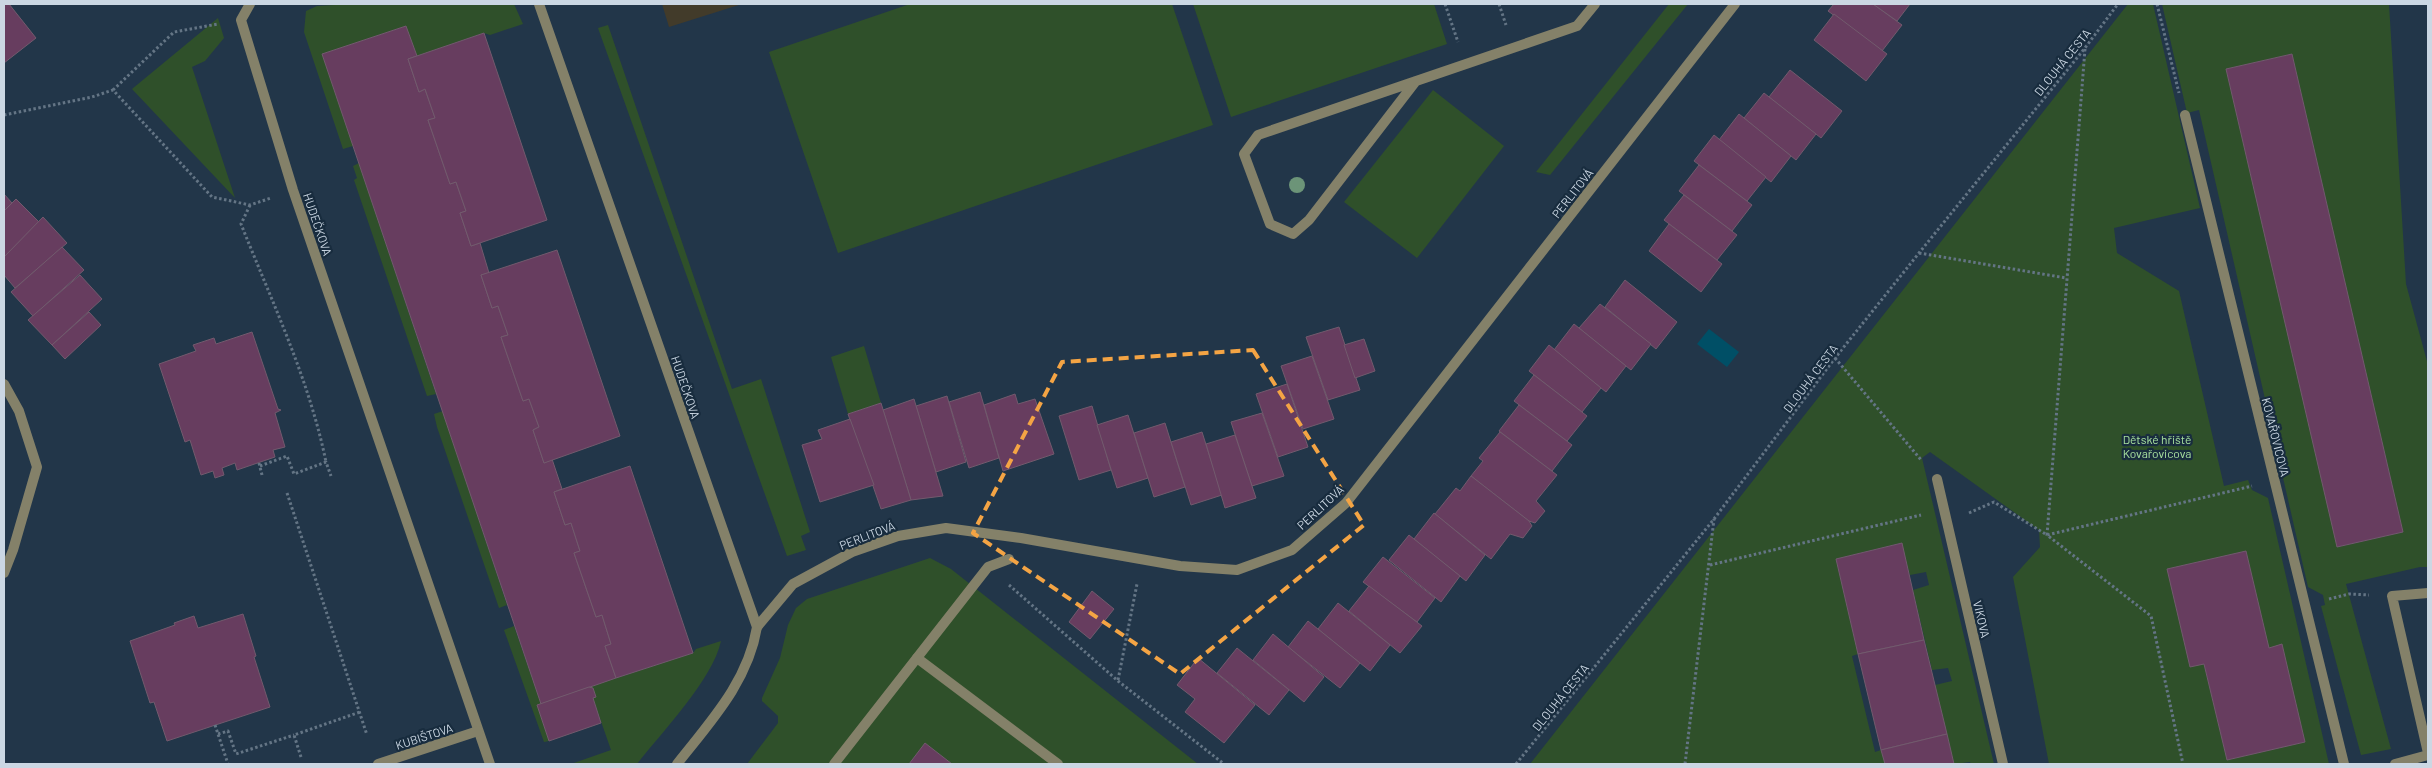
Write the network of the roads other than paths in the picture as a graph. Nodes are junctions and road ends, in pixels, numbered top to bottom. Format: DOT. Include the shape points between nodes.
graph roads {
  1 [pos="250,4"];
  2 [pos="539,4"];
  3 [pos="1595,4"];
  4 [pos="1735,4"];
  5 [pos="1416,81"];
  6 [pos="2185,115"];
  7 [pos="4,384"];
  8 [pos="1937,479"];
  9 [pos="1008,559"];
  10 [pos="4,574"];
  11 [pos="2428,592"];
  12 [pos="757,627"];
  13 [pos="917,658"];
  14 [pos="478,731"];
  15 [pos="2428,754"];
  16 [pos="378,764"];
  17 [pos="490,764"];
  18 [pos="677,764"];
  19 [pos="834,764"];
  20 [pos="1058,764"];
  21 [pos="2003,764"];
  22 [pos="2344,764"];
  23 [pos="2395,764"];
  1 -- 14 [label="street, HUDEČKOVA" via="241,20 293,190"];
  2 -- 12 [label="street, HUDEČKOVA"];
  3 -- 5 [label="street" via="1577,26"];
  4 -- 12 [label="street, PERLITOVÁ" via="1346,503 1292,550 1237,570 1180,566 946,528 898,536 852,552 793,584"];
  5 -- 5 [label="street" via="1258,135 1244,154 1270,224 1293,234 1309,220"];
  6 -- 22 [label="street, KOVAŘOVICOVA"];
  7 -- 10 [label="street" via="19,411 36,467"];
  8 -- 21 [label="street, VIKOVA"];
  9 -- 13 [label="street" via="988,567"];
  11 -- 15 [label="street" via="2392,596"];
  12 -- 18 [label="street" via="754,646 739,681"];
  13 -- 19 [label="street"];
  13 -- 20 [label="street"];
  14 -- 16 [label="street, KUBIŠTOVA"];
  14 -- 17 [label="street, HUDEČKOVA"];
  15 -- 23 [label="street"];
}
